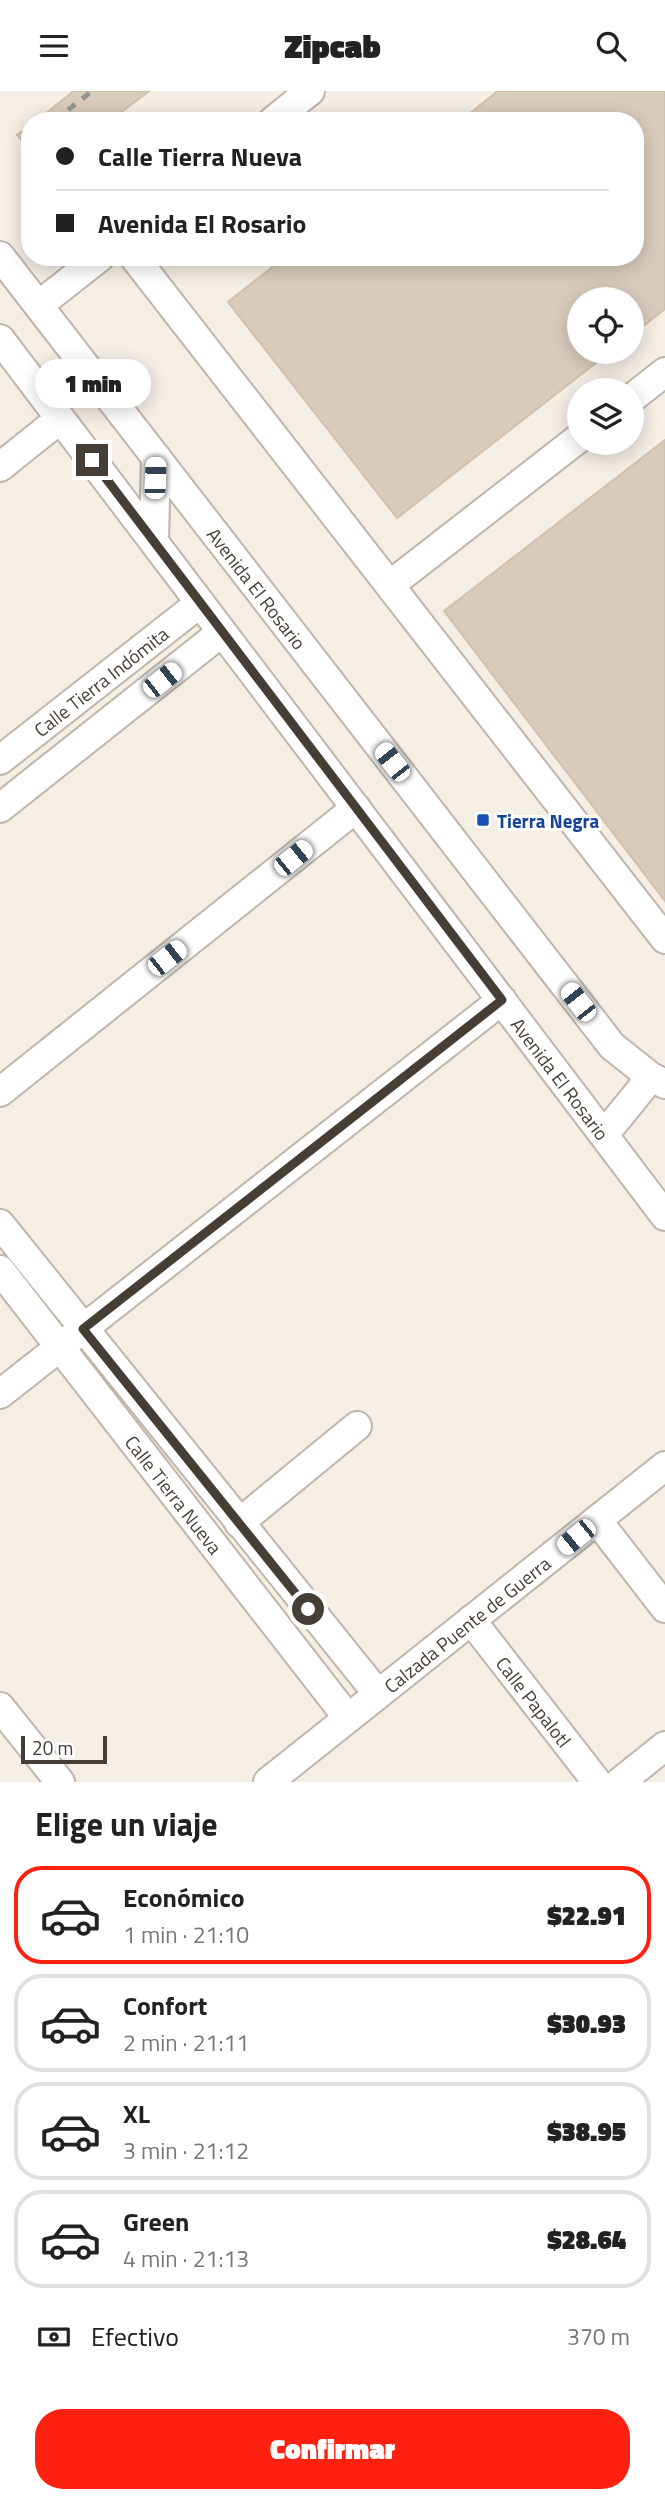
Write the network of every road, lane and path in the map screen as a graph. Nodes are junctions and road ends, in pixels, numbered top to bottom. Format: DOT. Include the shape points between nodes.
graph roads {
  1 [pos="310,91"];
  2 [pos="284,112"];
  3 [pos="0,256"];
  4 [pos="89,266"];
  5 [pos="141,266"];
  6 [pos="39,305"];
  7 [pos="0,339"];
  8 [pos="665,372"];
  9 [pos="644,388"];
  10 [pos="60,419"];
  11 [pos="567,447"];
  12 [pos="156,457"];
  13 [pos="0,467"];
  14 [pos="154,541"];
  15 [pos="390,585"];
  16 [pos="201,603"];
  17 [pos="222,632"];
  18 [pos="0,760"];
  19 [pos="0,808"];
  20 [pos="356,808"];
  21 [pos="665,939"];
  22 [pos="502,1000"];
  23 [pos="658,1080"];
  24 [pos="0,1092"];
  25 [pos="604,1135"];
  26 [pos="665,1216"];
  27 [pos="0,1224"];
  28 [pos="0,1270"];
  29 [pos="83,1329"];
  30 [pos="60,1347"];
  31 [pos="0,1394"];
  32 [pos="357,1426"];
  33 [pos="665,1466"];
  34 [pos="597,1520"];
  35 [pos="239,1523"];
  36 [pos="665,1608"];
  37 [pos="471,1620"];
  38 [pos="378,1694"];
  39 [pos="0,1706"];
  40 [pos="348,1718"];
  41 [pos="665,1747"];
  42 [pos="60,1782"];
  43 [pos="268,1782"];
  44 [pos="597,1782"];
  45 [pos="620,1782"];
  1 -- 2 [label="street"];
  3 -- 6 [label="street, Avenida El Rosario"];
  4 -- 6 [label="street"];
  5 -- 15 [label="street"];
  6 -- 12 [label="street, Avenida El Rosario"];
  7 -- 10 [label="street, Avenida El Rosario"];
  8 -- 9 [label="street"];
  10 -- 13 [label="street"];
  10 -- 14 [label="street, Avenida El Rosario"];
  11 -- 15 [label="street"];
  12 -- 14 [label="street"];
  12 -- 23 [label="street, Avenida El Rosario" via="612,1046"];
  14 -- 16 [label="street, Avenida El Rosario"];
  15 -- 21 [label="street"];
  16 -- 17 [label="street, Avenida El Rosario"];
  16 -- 18 [label="street, Calle Tierra Indómita"];
  17 -- 19 [label="street, Calle Tierra Indómita"];
  17 -- 20 [label="street, Avenida El Rosario"];
  20 -- 22 [label="street, Avenida El Rosario"];
  20 -- 24 [label="street"];
  22 -- 25 [label="street, Avenida El Rosario"];
  22 -- 29 [label="street"];
  23 -- 25 [label="street"];
  25 -- 26 [label="street, Avenida El Rosario"];
  27 -- 29 [label="street, Calle Tierra Nueva"];
  28 -- 30 [label="street, Calle Tierra Nueva"];
  29 -- 30 [label="street"];
  29 -- 35 [label="street, Calle Tierra Nueva"];
  30 -- 31 [label="street"];
  30 -- 40 [label="street, Calle Tierra Nueva"];
  32 -- 35 [label="street"];
  33 -- 34 [label="street, Calzada Puente de Guerra"];
  34 -- 36 [label="street"];
  34 -- 37 [label="street, Calzada Puente de Guerra"];
  35 -- 38 [label="street, Calle Tierra Nueva"];
  37 -- 38 [label="street, Calzada Puente de Guerra"];
  37 -- 44 [label="street, Calle Papalotl"];
  38 -- 40 [label="street, Calzada Puente de Guerra"];
  39 -- 42 [label="street"];
  40 -- 43 [label="street, Calzada Puente de Guerra"];
  41 -- 45 [label="street"];
}
